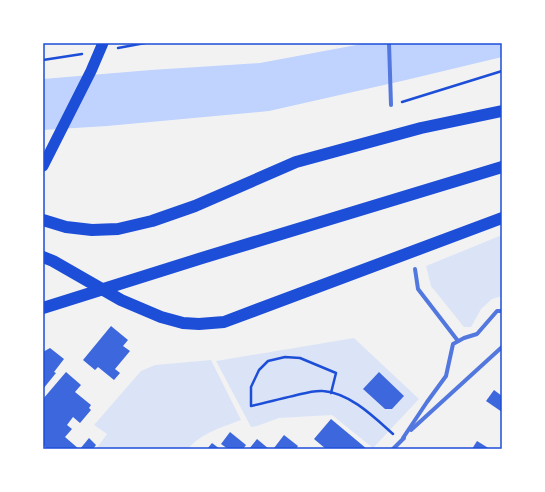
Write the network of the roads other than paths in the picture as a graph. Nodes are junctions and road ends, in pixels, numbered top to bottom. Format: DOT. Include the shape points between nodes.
graph roads {
  1 [pos="103,43"];
  2 [pos="389,43"];
  3 [pos="390,105"];
  4 [pos="502,111"];
  5 [pos="43,166"];
  6 [pos="502,167"];
  7 [pos="502,218"];
  8 [pos="43,220"];
  9 [pos="43,257"];
  10 [pos="415,269"];
  11 [pos="43,308"];
  12 [pos="502,311"];
  13 [pos="458,341"];
  14 [pos="502,347"];
  15 [pos="402,439"];
  16 [pos="393,449"];
  1 -- 5 [label="highway"];
  2 -- 3 [label="street"];
  4 -- 8 [label="highway" via="421,128 296,162 194,206 132,226 92,230 66,227"];
  6 -- 11 [label="highway"];
  7 -- 9 [label="highway" via="224,322 183,323 161,317 121,300"];
  10 -- 13 [label="street" via="418,289"];
  12 -- 13 [label="street" via="497,311 477,334"];
  13 -- 15 [label="street" via="453,344 446,376"];
  14 -- 15 [label="street"];
  15 -- 16 [label="street"];
}
